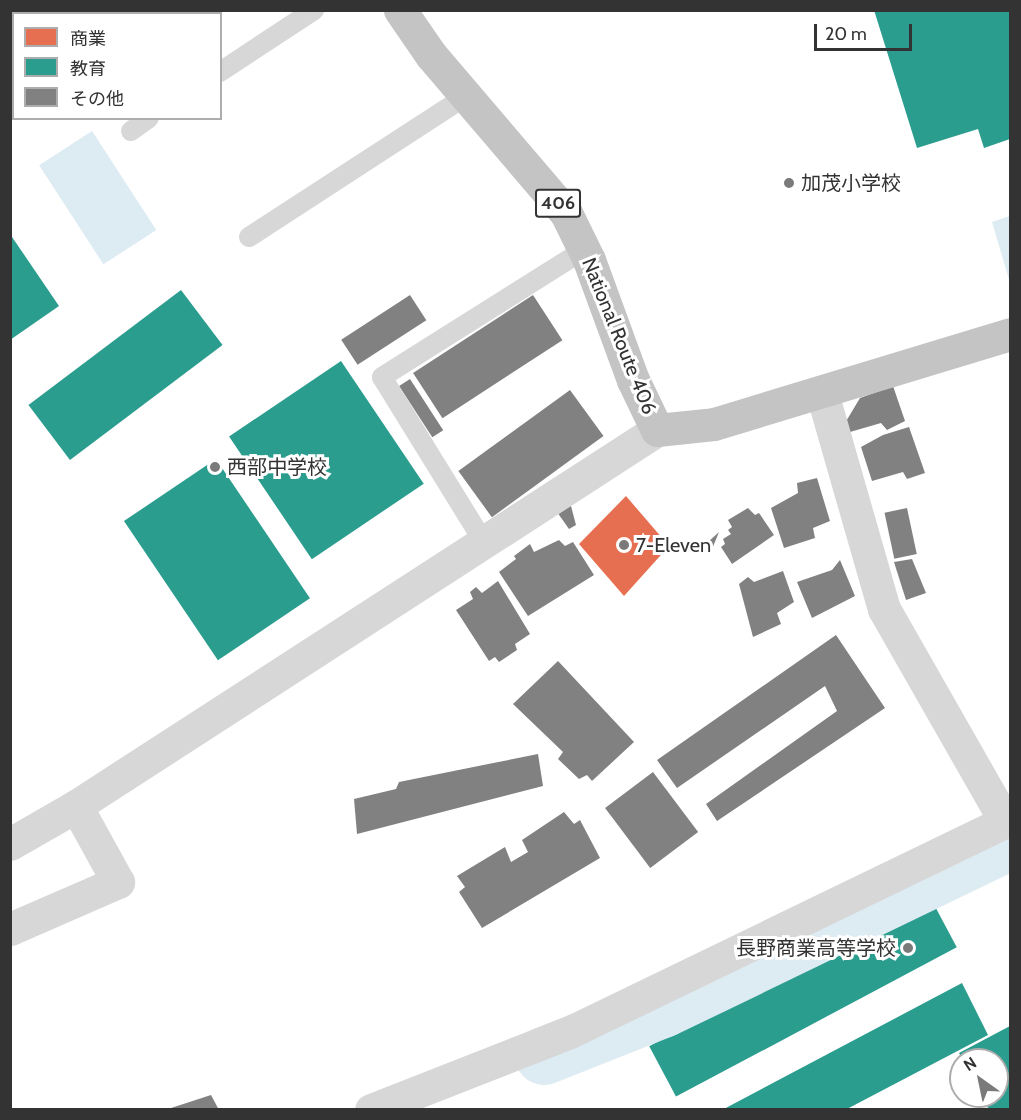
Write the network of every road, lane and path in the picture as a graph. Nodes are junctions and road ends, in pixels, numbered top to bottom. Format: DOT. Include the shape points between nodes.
graph roads {
  1 [pos="314,10"];
  2 [pos="400,10"];
  3 [pos="222,71"];
  4 [pos="466,96"];
  5 [pos="147,120"];
  6 [pos="131,131"];
  7 [pos="249,237"];
  8 [pos="584,250"];
  9 [pos="1011,334"];
  10 [pos="822,393"];
  11 [pos="657,430"];
  12 [pos="485,544"];
  13 [pos="76,806"];
  14 [pos="1009,823"];
  15 [pos="10,844"];
  16 [pos="10,928"];
  17 [pos="371,1110"];
  1 -- 3 [label="lane"];
  2 -- 4 [label="highway, National Route 406 / 406"];
  4 -- 7 [label="lane"];
  4 -- 8 [label="highway, National Route 406 / 406" via="566,213"];
  5 -- 6 [label="lane"];
  8 -- 11 [label="highway, National Route 406 / 406" via="633,380"];
  8 -- 12 [label="lane" via="382,377"];
  9 -- 10 [label="highway, National Route 406"];
  10 -- 11 [label="highway, National Route 406" via="714,424"];
  10 -- 14 [label="street" via="884,609"];
  11 -- 12 [label="street"];
  12 -- 13 [label="street"];
  13 -- 15 [label="street"];
  13 -- 16 [label="street" via="118,882"];
  14 -- 17 [label="street" via="570,1032"];
}
